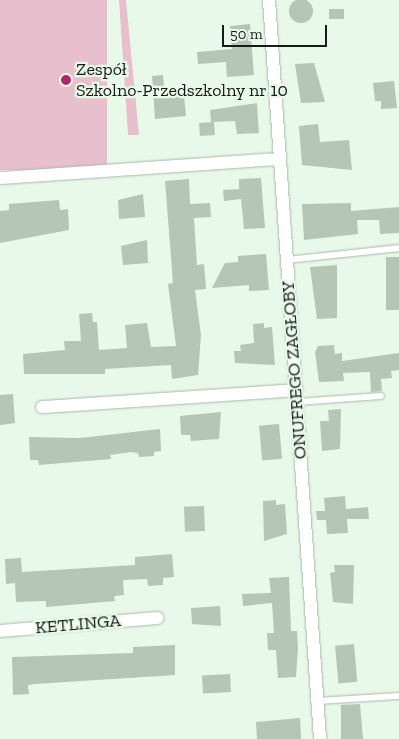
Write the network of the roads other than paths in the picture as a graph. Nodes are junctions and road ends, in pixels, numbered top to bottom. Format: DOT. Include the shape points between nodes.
graph roads {
  1 [pos="269,0"];
  2 [pos="280,159"];
  3 [pos="0,178"];
  4 [pos="399,248"];
  5 [pos="287,260"];
  6 [pos="297,396"];
  7 [pos="381,396"];
  8 [pos="42,407"];
  9 [pos="157,618"];
  10 [pos="0,631"];
  11 [pos="399,696"];
  12 [pos="317,701"];
  13 [pos="320,739"];
  1 -- 2 [label="street, ONUFREGO ZAGŁOBY"];
  2 -- 3 [label="street"];
  2 -- 5 [label="street, ONUFREGO ZAGŁOBY"];
  4 -- 5 [label="lane"];
  5 -- 6 [label="street, ONUFREGO ZAGŁOBY"];
  6 -- 7 [label="lane"];
  6 -- 8 [label="street"];
  6 -- 12 [label="street, ONUFREGO ZAGŁOBY"];
  9 -- 10 [label="street, KETLINGA"];
  11 -- 12 [label="lane"];
  12 -- 13 [label="street, ONUFREGO ZAGŁOBY"];
}
